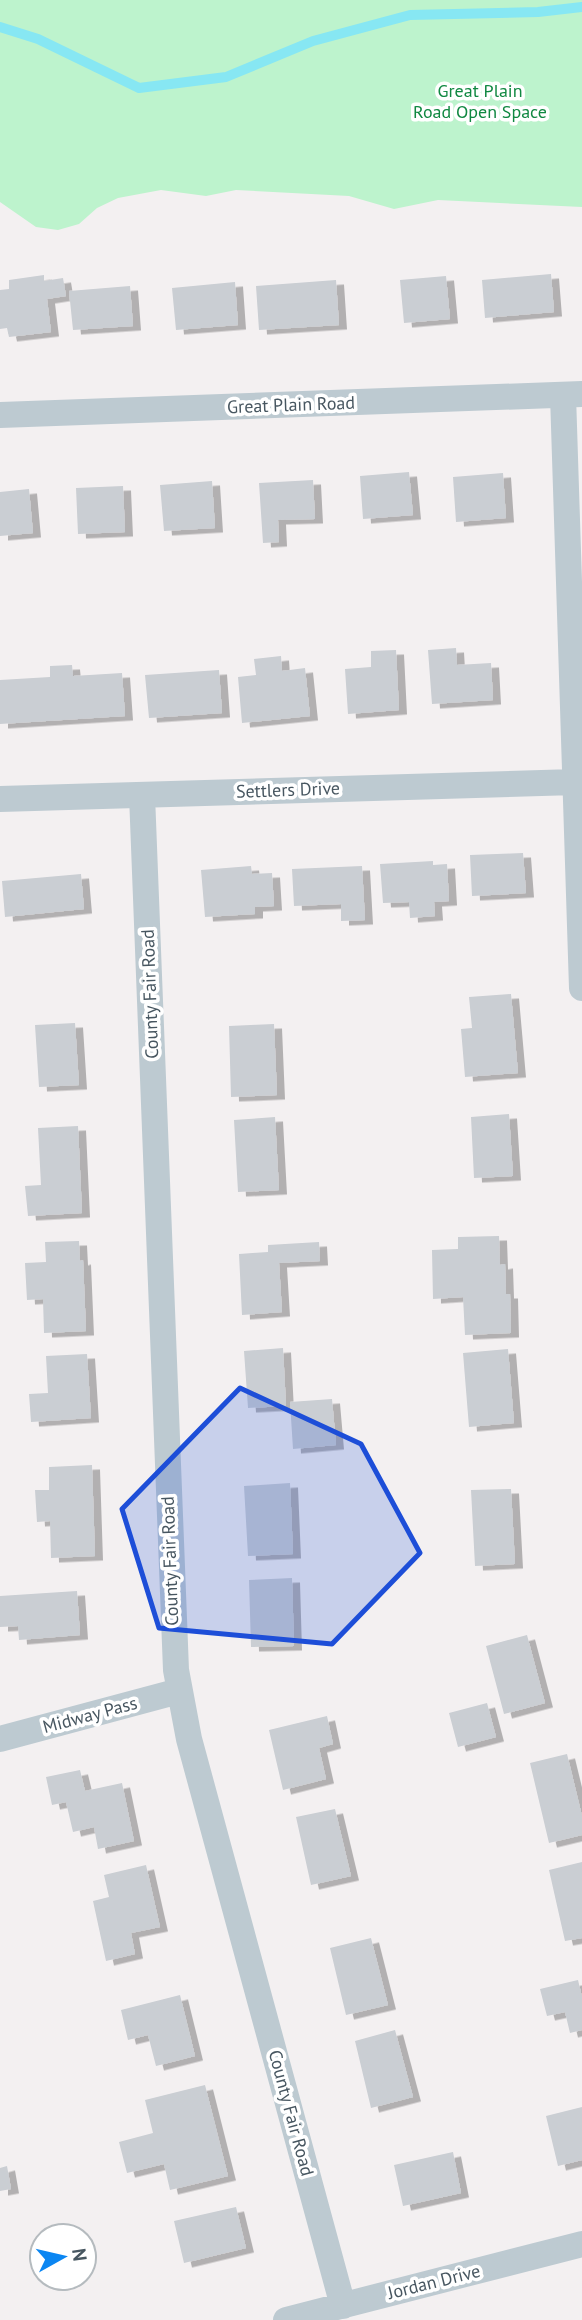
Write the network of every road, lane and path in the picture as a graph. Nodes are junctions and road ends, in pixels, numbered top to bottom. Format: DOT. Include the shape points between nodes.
graph roads {
  1 [pos="573,395"];
  2 [pos="0,415"];
  3 [pos="575,782"];
  4 [pos="142,795"];
  5 [pos="0,799"];
  6 [pos="582,988"];
  7 [pos="179,1691"];
  8 [pos="0,1739"];
  9 [pos="582,2244"];
  10 [pos="343,2305"];
  11 [pos="286,2320"];
  1 -- 2 [label="street, Great Plain Road"];
  1 -- 3 [label="street"];
  3 -- 4 [label="street, Settlers Drive"];
  3 -- 6 [label="street"];
  4 -- 5 [label="street, Settlers Drive"];
  4 -- 7 [label="street, County Fair Road" via="171,1591"];
  7 -- 8 [label="street, Midway Pass"];
  7 -- 10 [label="street, County Fair Road"];
  9 -- 10 [label="street, Jordan Drive"];
  10 -- 11 [label="street, Jordan Drive"];
}
